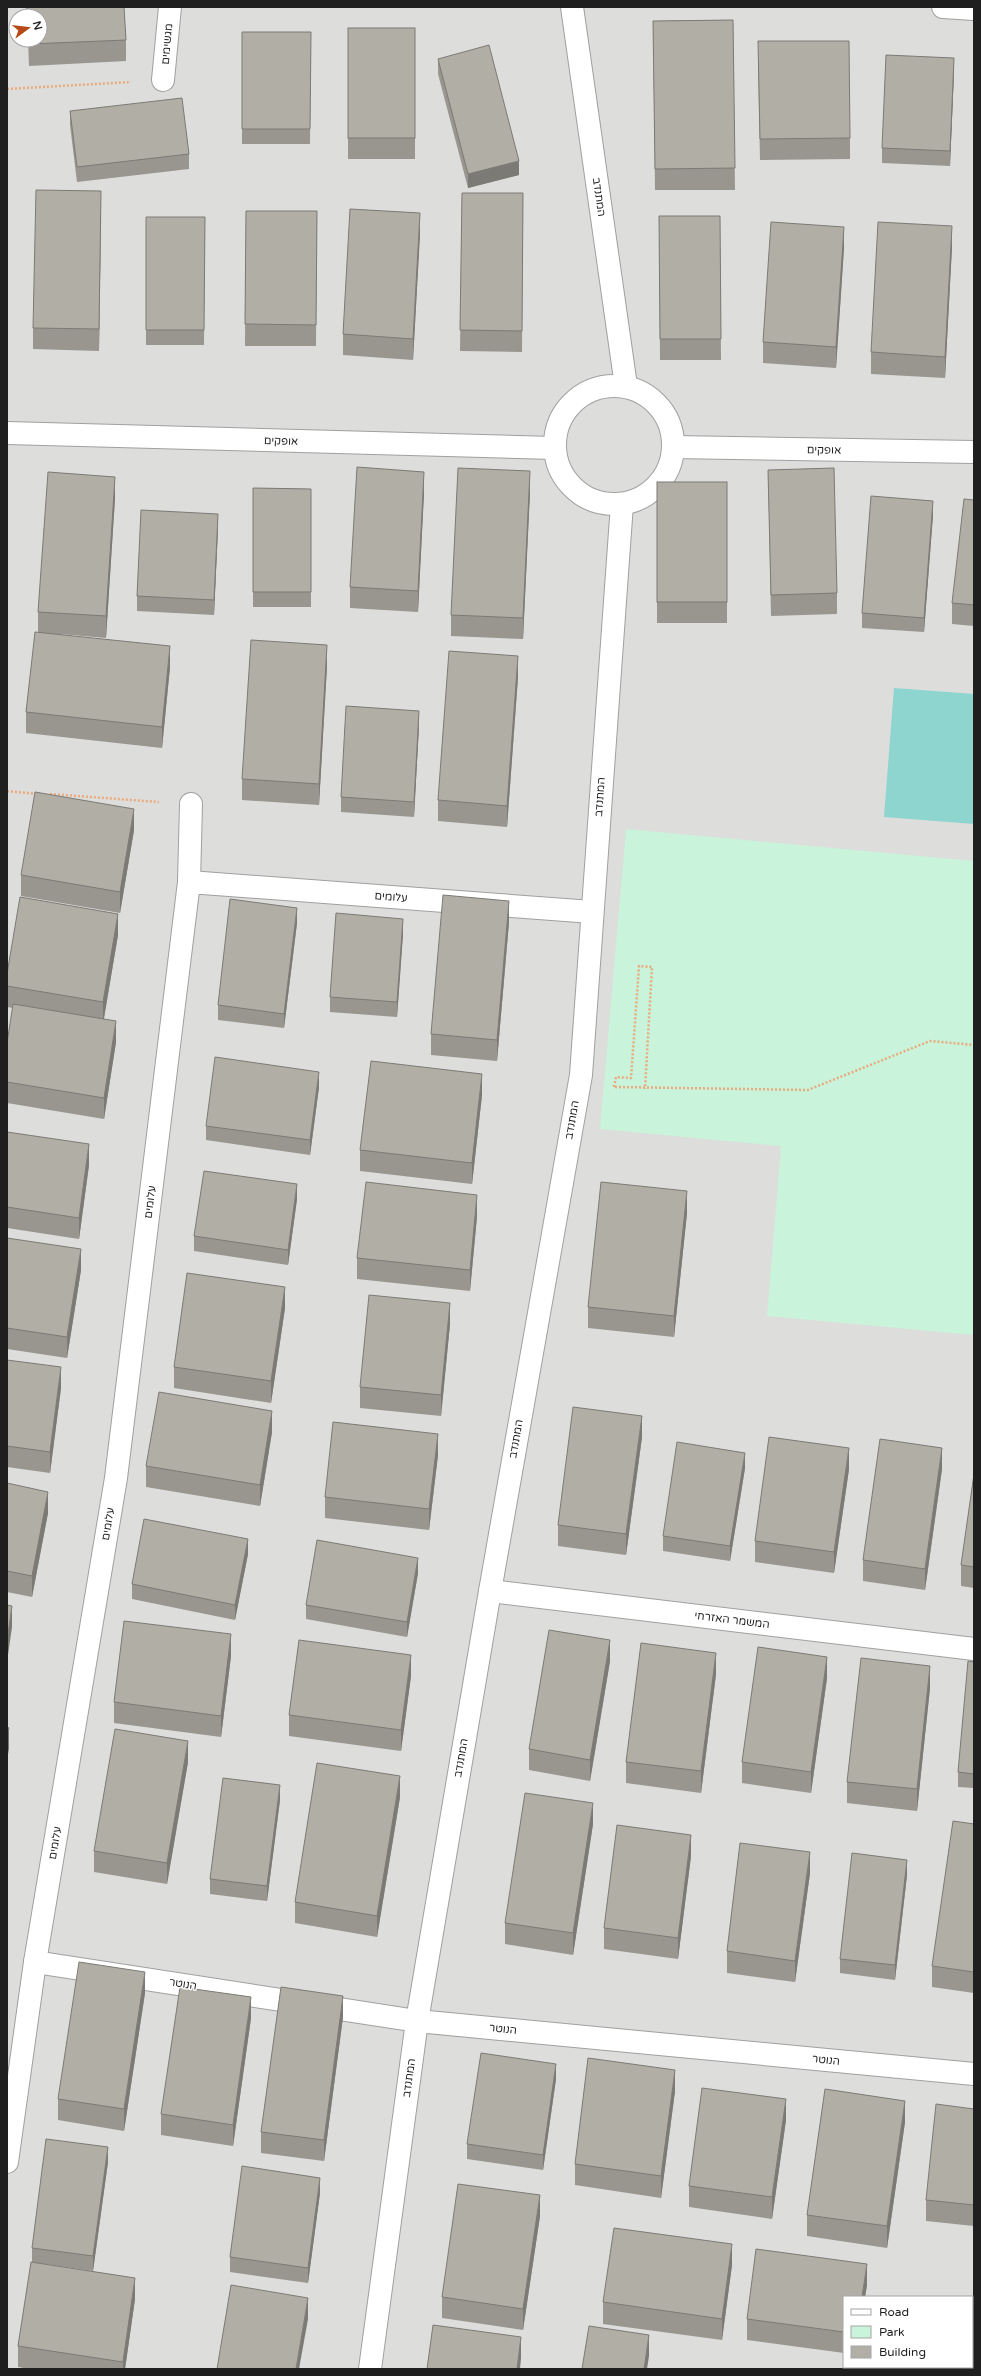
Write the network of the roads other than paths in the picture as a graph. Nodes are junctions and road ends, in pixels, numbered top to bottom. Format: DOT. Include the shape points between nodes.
graph roads {
  1 [pos="170,7"];
  2 [pos="572,7"];
  3 [pos="943,7"];
  4 [pos="974,9"];
  5 [pos="163,80"];
  6 [pos="626,386"];
  7 [pos="7,433"];
  8 [pos="673,447"];
  9 [pos="554,448"];
  10 [pos="974,452"];
  11 [pos="622,504"];
  12 [pos="191,804"];
  13 [pos="189,882"];
  14 [pos="592,912"];
  15 [pos="490,1591"];
  16 [pos="974,1649"];
  17 [pos="35,1962"];
  18 [pos="417,2021"];
  19 [pos="974,2074"];
  20 [pos="7,2162"];
  21 [pos="370,2369"];
  1 -- 5 [label="street, מגשימים"];
  2 -- 6 [label="street, המתנדב"];
  3 -- 4 [label="street"];
  6 -- 8 [label="street" via="641,391 655,401 665,414 672,430"];
  6 -- 9 [label="street" via="602,387 574,399 563,413 556,430"];
  7 -- 9 [label="street, אופקים"];
  8 -- 10 [label="street, אופקים"];
  8 -- 11 [label="street" via="670,463 659,482 638,500"];
  9 -- 11 [label="street" via="557,464 564,479 576,491 590,500 605,504"];
  11 -- 14 [label="street, המתנדב"];
  12 -- 13 [label="street, עלומים"];
  13 -- 14 [label="street, עלומים"];
  13 -- 17 [label="street, עלומים" via="116,1478"];
  14 -- 15 [label="street, המתנדב" via="581,1075"];
  15 -- 16 [label="street, המשמר האזרחי"];
  15 -- 18 [label="street, המתנדב"];
  17 -- 18 [label="street, הנוטר"];
  17 -- 20 [label="street, עלומים"];
  18 -- 19 [label="street, הנוטר"];
  18 -- 21 [label="street, המתנדב"];
}
